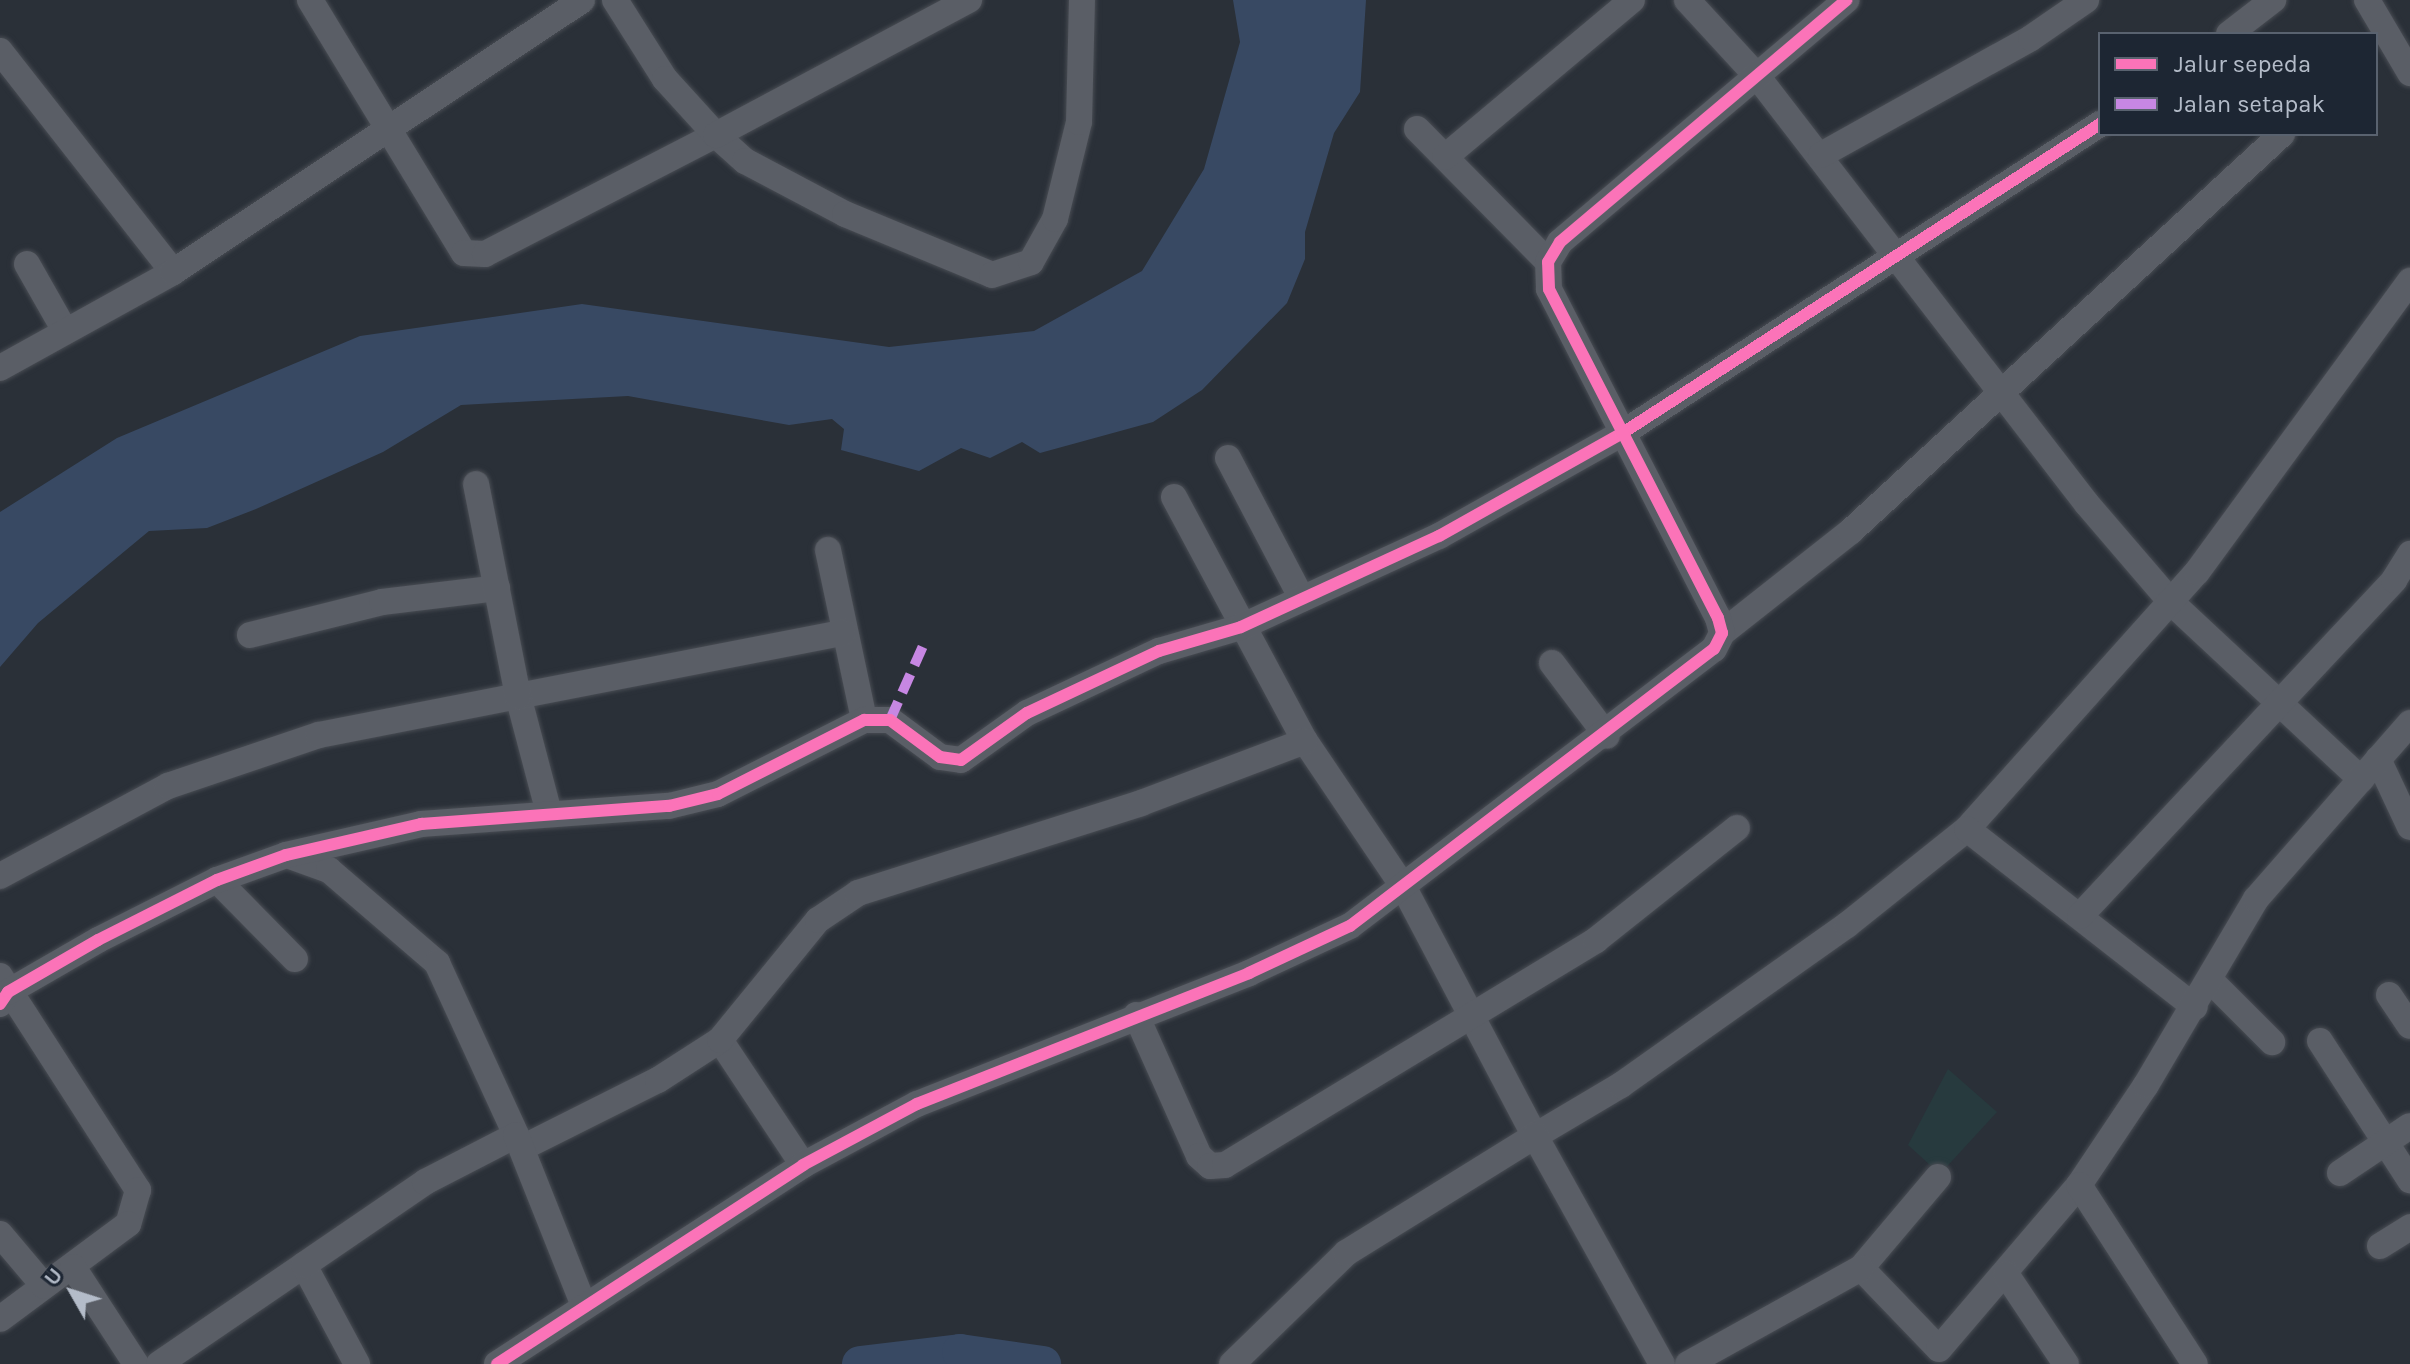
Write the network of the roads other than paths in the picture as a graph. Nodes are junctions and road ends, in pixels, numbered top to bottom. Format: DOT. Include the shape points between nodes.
graph roads {
  1 [pos="310,0"];
  2 [pos="582,0"];
  3 [pos="615,0"];
  4 [pos="969,0"];
  5 [pos="1082,0"];
  6 [pos="1632,0"];
  7 [pos="1687,0"];
  8 [pos="1846,0"];
  9 [pos="2086,0"];
  10 [pos="2273,0"];
  11 [pos="2367,0"];
  12 [pos="2232,32"];
  13 [pos="0,51"];
  14 [pos="2398,52"];
  15 [pos="1757,76"];
  16 [pos="2098,125"];
  17 [pos="1417,129"];
  18 [pos="389,130"];
  19 [pos="716,135"];
  20 [pos="2280,136"];
  21 [pos="1821,155"];
  22 [pos="1445,157"];
  23 [pos="1898,252"];
  24 [pos="1548,262"];
  25 [pos="27,264"];
  26 [pos="173,272"];
  27 [pos="2410,281"];
  28 [pos="65,331"];
  29 [pos="0,368"];
  30 [pos="2001,396"];
  31 [pos="1621,434"];
  32 [pos="1228,458"];
  33 [pos="476,484"];
  34 [pos="1174,497"];
  35 [pos="828,550"];
  36 [pos="2410,554"];
  37 [pos="497,588"];
  38 [pos="1302,599"];
  39 [pos="2171,602"];
  40 [pos="1241,627"];
  41 [pos="843,633"];
  42 [pos="1722,633"];
  43 [pos="250,635"];
  44 [pos="1552,663"];
  45 [pos="518,696"];
  46 [pos="2278,703"];
  47 [pos="864,720"];
  48 [pos="2410,723"];
  49 [pos="1607,736"];
  50 [pos="1305,741"];
  51 [pos="2369,769"];
  52 [pos="549,813"];
  53 [pos="2410,827"];
  54 [pos="1737,828"];
  55 [pos="1967,829"];
  56 [pos="286,855"];
  57 [pos="0,876"];
  58 [pos="217,880"];
  59 [pos="1404,888"];
  60 [pos="2080,916"];
  61 [pos="295,959"];
  62 [pos="2210,980"];
  63 [pos="3,991"];
  64 [pos="2389,995"];
  65 [pos="2195,1007"];
  66 [pos="1136,1015"];
  67 [pos="1473,1017"];
  68 [pos="2410,1026"];
  69 [pos="720,1040"];
  70 [pos="2320,1041"];
  71 [pos="2272,1042"];
  72 [pos="2410,1126"];
  73 [pos="1535,1136"];
  74 [pos="519,1142"];
  75 [pos="2386,1142"];
  76 [pos="803,1165"];
  77 [pos="2340,1173"];
  78 [pos="1938,1177"];
  79 [pos="2410,1180"];
  80 [pos="2079,1185"];
  81 [pos="2410,1227"];
  82 [pos="0,1234"];
  83 [pos="2380,1246"];
  84 [pos="304,1265"];
  85 [pos="73,1267"];
  86 [pos="1861,1268"];
  87 [pos="2006,1274"];
  88 [pos="44,1286"];
  89 [pos="584,1306"];
  90 [pos="0,1319"];
  91 [pos="1944,1356"];
  92 [pos="136,1364"];
  93 [pos="159,1364"];
  94 [pos="357,1364"];
  95 [pos="497,1364"];
  96 [pos="1232,1364"];
  97 [pos="1662,1364"];
  98 [pos="1688,1364"];
  99 [pos="2066,1364"];
  100 [pos="2195,1364"];
  1 -- 18 [label="street"];
  2 -- 18 [label="street"];
  3 -- 19 [label="street" via="665,79"];
  4 -- 19 [label="street"];
  5 -- 19 [label="street" via="1079,122 1055,219 1038,255 1022,269 992,275 845,214 745,161"];
  6 -- 22 [label="street"];
  7 -- 15 [label="street"];
  8 -- 15 [label="street"];
  9 -- 21 [label="street" via="2031,38"];
  10 -- 12 [label="street"];
  11 -- 14 [label="street"];
  13 -- 26 [label="street"];
  15 -- 21 [label="street"];
  15 -- 24 [label="street" via="1560,242"];
  16 -- 23 [label="street"];
  17 -- 22 [label="street"];
  18 -- 19 [label="street" via="454,239 473,257"];
  18 -- 26 [label="street"];
  20 -- 30 [label="street"];
  21 -- 23 [label="street"];
  22 -- 24 [label="street"];
  23 -- 30 [label="street"];
  23 -- 31 [label="street"];
  24 -- 31 [label="street" via="1549,289"];
  25 -- 28 [label="street"];
  26 -- 28 [label="street"];
  27 -- 39 [label="street"];
  28 -- 29 [label="street"];
  30 -- 39 [label="street"];
  30 -- 42 [label="street" via="1851,531"];
  31 -- 38 [label="street" via="1439,536"];
  31 -- 42 [label="street"];
  32 -- 38 [label="street"];
  33 -- 37 [label="street"];
  34 -- 40 [label="street"];
  35 -- 41 [label="street"];
  36 -- 46 [label="street" via="2394,580"];
  37 -- 43 [label="street" via="382,602"];
  37 -- 45 [label="street"];
  38 -- 40 [label="street"];
  39 -- 46 [label="street"];
  39 -- 55 [label="street"];
  40 -- 47 [label="street" via="1132,663 1027,713 961,760 940,757 890,720"];
  40 -- 50 [label="street"];
  41 -- 45 [label="street"];
  41 -- 47 [label="street"];
  42 -- 49 [label="street" via="1714,649"];
  44 -- 49 [label="street"];
  45 -- 52 [label="street"];
  45 -- 57 [label="street" via="319,735 168,786"];
  46 -- 51 [label="street"];
  46 -- 60 [label="street"];
  47 -- 52 [label="street" via="718,794 669,806"];
  48 -- 51 [label="street"];
  49 -- 59 [label="street"];
  50 -- 59 [label="street"];
  50 -- 69 [label="street" via="1141,803 858,893 818,920"];
  51 -- 53 [label="street"];
  51 -- 62 [label="street" via="2256,899"];
  52 -- 56 [label="street" via="421,824"];
  54 -- 67 [label="street" via="1596,940"];
  55 -- 60 [label="street"];
  55 -- 73 [label="street" via="1847,925 1621,1085"];
  56 -- 58 [label="street"];
  56 -- 74 [label="street" via="329,870 437,963"];
  58 -- 61 [label="street"];
  58 -- 63 [label="street"];
  59 -- 66 [label="street" via="1350,926"];
  59 -- 67 [label="street"];
  60 -- 65 [label="street"];
  62 -- 65 [label="street"];
  62 -- 71 [label="street"];
  63 -- 85 [label="street" via="138,1190 128,1224"];
  64 -- 68 [label="street"];
  65 -- 80 [label="street"];
  66 -- 67 [label="street" via="1199,1156 1210,1166 1225,1165"];
  66 -- 76 [label="street" via="917,1104"];
  67 -- 73 [label="street"];
  69 -- 74 [label="street" via="658,1080"];
  69 -- 76 [label="street"];
  70 -- 75 [label="street"];
  72 -- 75 [label="street"];
  73 -- 96 [label="street" via="1346,1253"];
  73 -- 97 [label="street"];
  74 -- 84 [label="street" via="425,1182"];
  74 -- 89 [label="street"];
  75 -- 77 [label="street"];
  75 -- 79 [label="street"];
  76 -- 89 [label="street"];
  78 -- 86 [label="street"];
  80 -- 87 [label="street"];
  80 -- 100 [label="street"];
  81 -- 83 [label="street"];
  82 -- 88 [label="street"];
  84 -- 93 [label="street"];
  84 -- 94 [label="street"];
  85 -- 88 [label="street"];
  85 -- 92 [label="street"];
  86 -- 91 [label="street"];
  86 -- 98 [label="street"];
  87 -- 91 [label="street"];
  87 -- 99 [label="street"];
  88 -- 90 [label="street"];
  89 -- 95 [label="street"];
}
